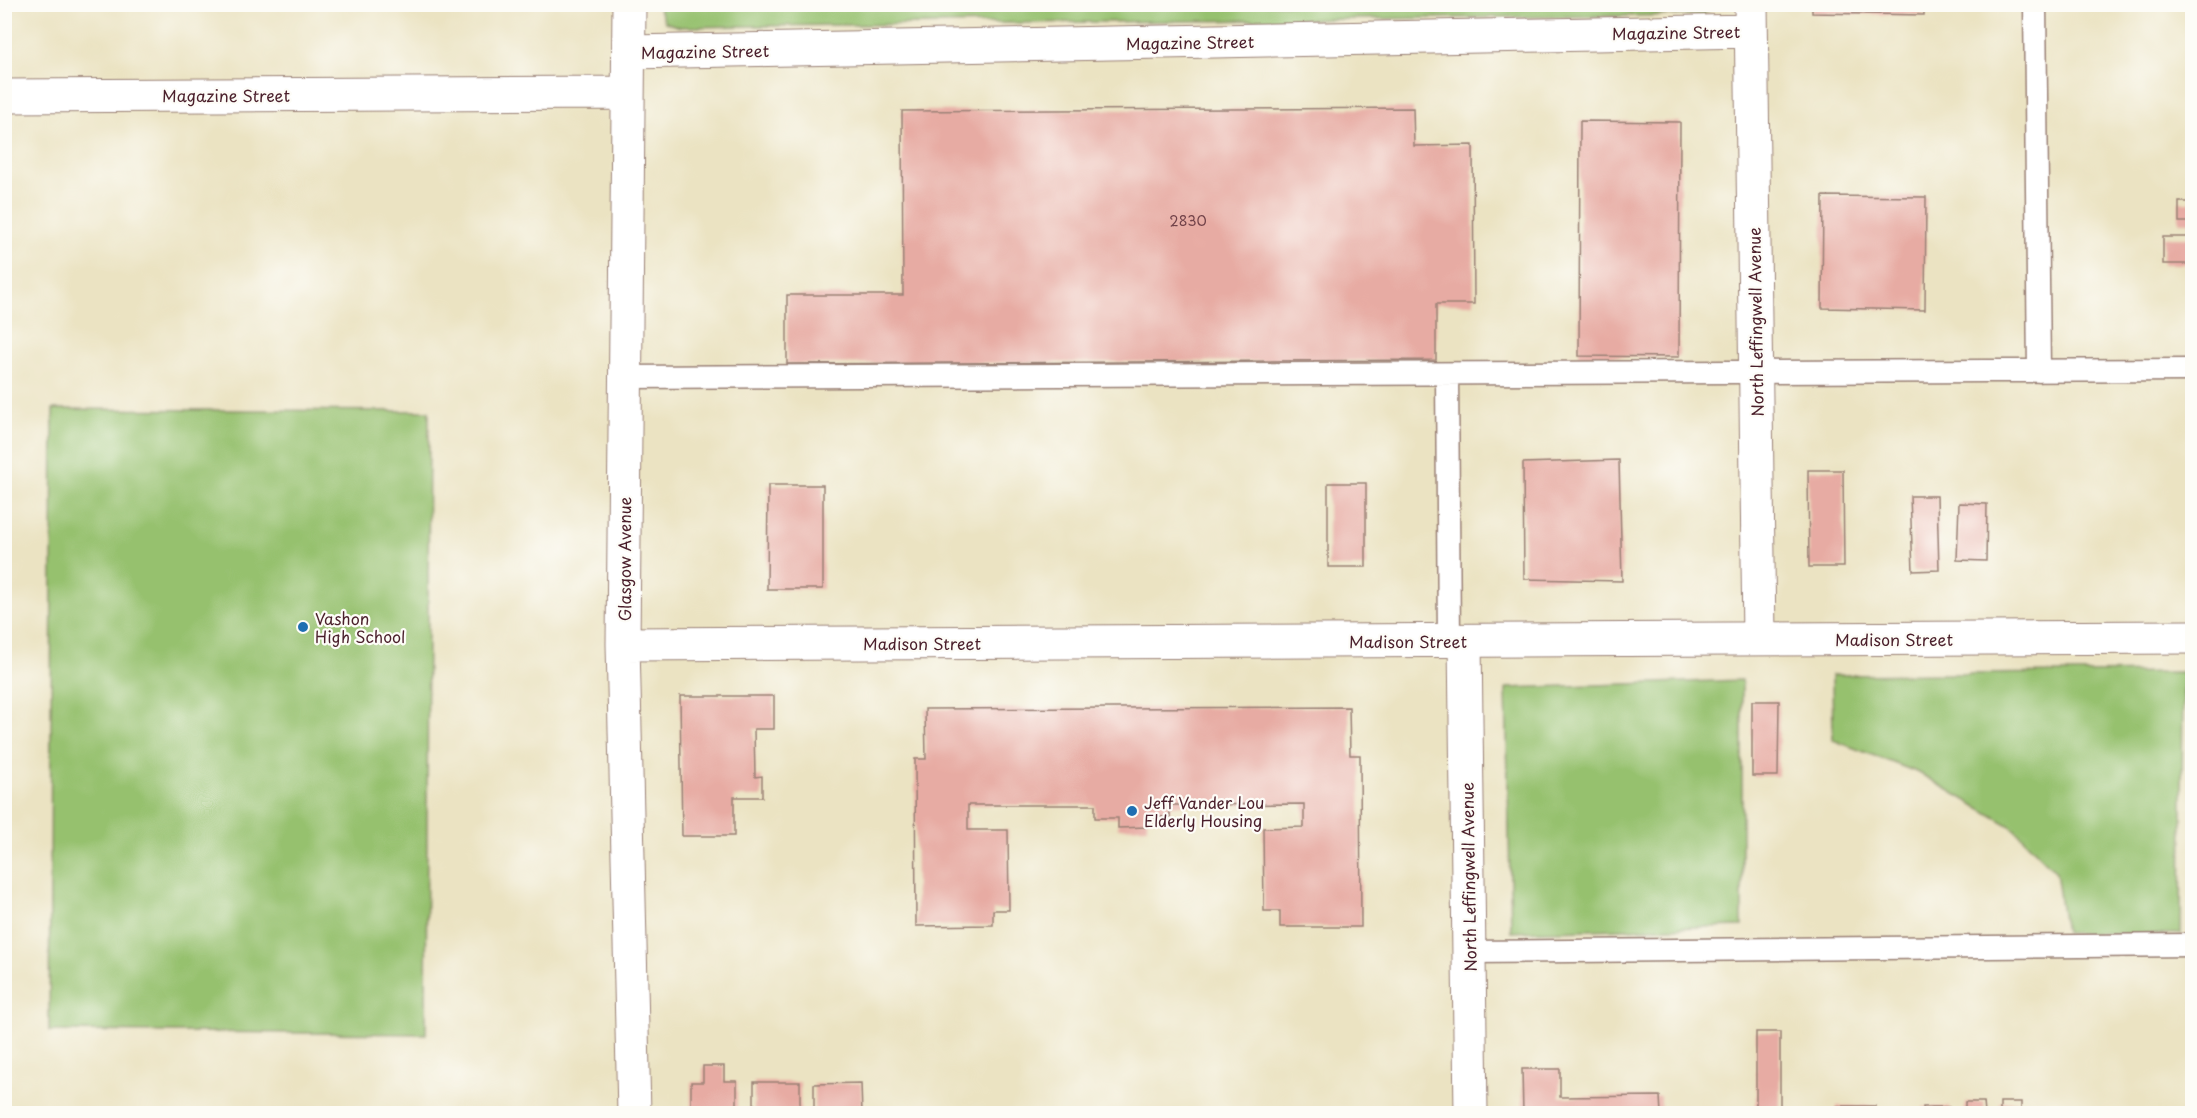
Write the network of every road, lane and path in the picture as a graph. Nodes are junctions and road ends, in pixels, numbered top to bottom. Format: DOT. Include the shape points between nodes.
graph roads {
  1 [pos="629,4"];
  2 [pos="2035,4"];
  3 [pos="1751,18"];
  4 [pos="630,52"];
  5 [pos="628,93"];
  6 [pos="4,96"];
  7 [pos="2193,370"];
  8 [pos="2039,371"];
  9 [pos="1755,372"];
  10 [pos="1447,374"];
  11 [pos="625,377"];
  12 [pos="2193,638"];
  13 [pos="1758,639"];
  14 [pos="1457,641"];
  15 [pos="623,644"];
  16 [pos="2193,945"];
  17 [pos="1469,952"];
  18 [pos="634,1113"];
  19 [pos="1472,1113"];
  1 -- 4 [label="street, Glasgow Avenue"];
  2 -- 8 [label="lane"];
  3 -- 4 [label="street, Magazine Street"];
  3 -- 9 [label="street, North Leffingwell Avenue"];
  4 -- 5 [label="street, Glasgow Avenue"];
  5 -- 6 [label="street, Magazine Street"];
  5 -- 11 [label="street, Glasgow Avenue"];
  7 -- 8 [label="lane"];
  8 -- 9 [label="lane"];
  9 -- 10 [label="lane"];
  9 -- 13 [label="street, North Leffingwell Avenue"];
  10 -- 11 [label="lane"];
  10 -- 14 [label="lane"];
  11 -- 15 [label="street, Glasgow Avenue"];
  12 -- 13 [label="street, Madison Street"];
  13 -- 14 [label="street, Madison Street"];
  14 -- 15 [label="street, Madison Street"];
  14 -- 17 [label="street, North Leffingwell Avenue"];
  15 -- 18 [label="street, Glasgow Avenue"];
  16 -- 17 [label="lane"];
  17 -- 19 [label="street, North Leffingwell Avenue"];
}
